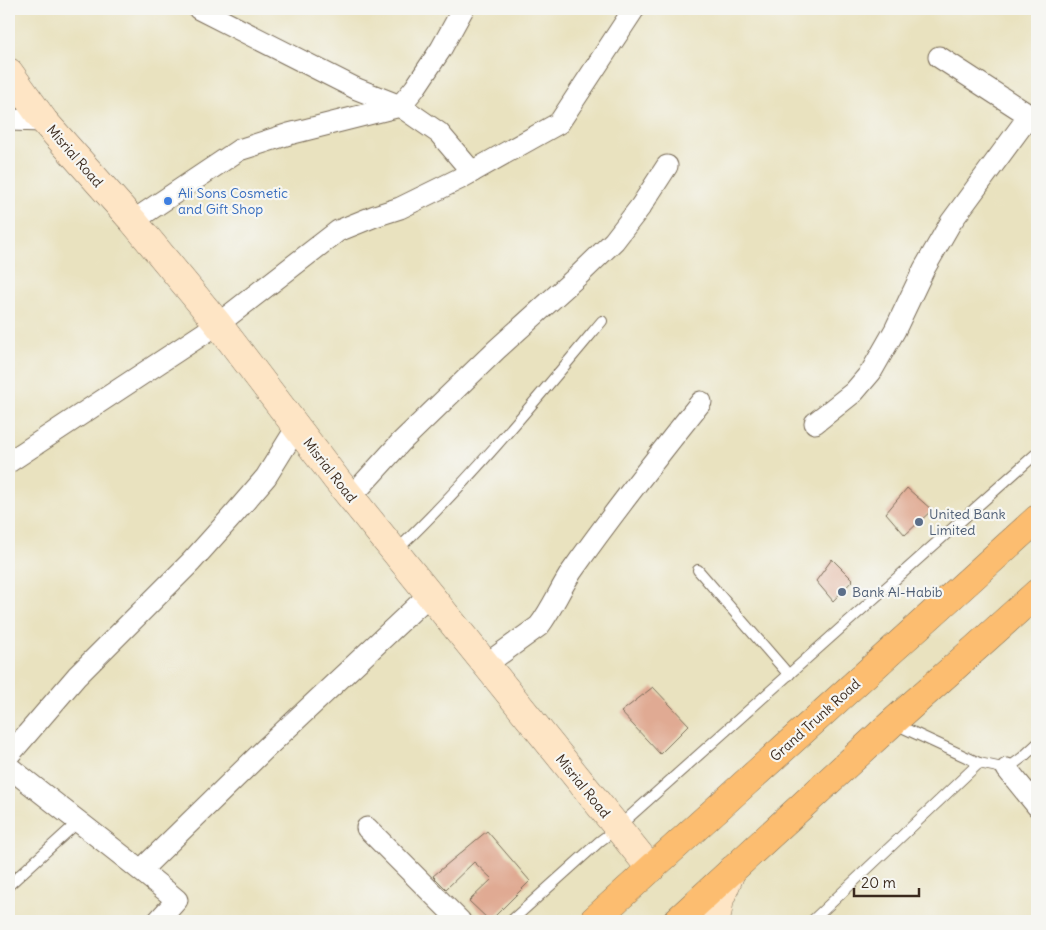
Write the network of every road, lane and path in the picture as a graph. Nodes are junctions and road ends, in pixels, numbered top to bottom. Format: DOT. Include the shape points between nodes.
graph roads {
  1 [pos="199,9"];
  2 [pos="463,9"];
  3 [pos="634,9"];
  4 [pos="939,57"];
  5 [pos="9,72"];
  6 [pos="400,106"];
  7 [pos="9,120"];
  8 [pos="1033,120"];
  9 [pos="44,121"];
  10 [pos="667,166"];
  11 [pos="472,172"];
  12 [pos="133,221"];
  13 [pos="602,321"];
  14 [pos="218,324"];
  15 [pos="701,402"];
  16 [pos="815,423"];
  17 [pos="297,427"];
  18 [pos="1037,453"];
  19 [pos="9,462"];
  20 [pos="351,497"];
  21 [pos="1037,520"];
  22 [pos="395,552"];
  23 [pos="698,570"];
  24 [pos="1037,592"];
  25 [pos="429,595"];
  26 [pos="485,665"];
  27 [pos="789,675"];
  28 [pos="892,723"];
  29 [pos="1037,744"];
  30 [pos="9,755"];
  31 [pos="979,763"];
  32 [pos="9,767"];
  33 [pos="1007,769"];
  34 [pos="1037,806"];
  35 [pos="78,822"];
  36 [pos="367,828"];
  37 [pos="617,828"];
  38 [pos="651,869"];
  39 [pos="141,870"];
  40 [pos="732,870"];
  41 [pos="9,885"];
  42 [pos="158,921"];
  43 [pos="460,921"];
  44 [pos="510,921"];
  45 [pos="593,921"];
  46 [pos="677,921"];
  47 [pos="716,921"];
  48 [pos="812,921"];
  1 -- 6 [label="street" via="357,89"];
  2 -- 6 [label="street" via="426,73"];
  3 -- 11 [label="street" via="559,123"];
  4 -- 8 [label="street"];
  5 -- 9 [label="main road, Misrial Road"];
  6 -- 11 [label="street" via="439,133"];
  6 -- 12 [label="street" via="239,150"];
  7 -- 9 [label="street"];
  8 -- 16 [label="street" via="951,222 871,372 854,392"];
  9 -- 12 [label="main road, Misrial Road"];
  10 -- 20 [label="street" via="614,241 496,350"];
  11 -- 14 [label="street" via="400,208 338,231"];
  12 -- 14 [label="main road, Misrial Road"];
  13 -- 22 [label="lane" via="490,452"];
  14 -- 17 [label="main road, Misrial Road"];
  14 -- 19 [label="street"];
  15 -- 26 [label="street" via="581,558 546,618"];
  17 -- 20 [label="main road, Misrial Road"];
  17 -- 30 [label="street" via="266,478 191,562 77,676"];
  18 -- 27 [label="lane"];
  20 -- 22 [label="main road, Misrial Road"];
  21 -- 38 [label="highway, Grand Trunk Road"];
  22 -- 25 [label="main road, Misrial Road"];
  23 -- 27 [label="lane"];
  24 -- 28 [label="highway"];
  25 -- 26 [label="main road, Misrial Road"];
  25 -- 39 [label="street"];
  26 -- 37 [label="main road, Misrial Road"];
  27 -- 37 [label="lane"];
  28 -- 31 [label="lane"];
  28 -- 40 [label="highway"];
  29 -- 33 [label="lane"];
  31 -- 33 [label="lane"];
  31 -- 48 [label="lane"];
  32 -- 35 [label="street"];
  33 -- 34 [label="street"];
  35 -- 39 [label="street"];
  35 -- 41 [label="lane"];
  36 -- 43 [label="street"];
  37 -- 38 [label="main road, Misrial Road"];
  37 -- 44 [label="lane"];
  38 -- 45 [label="highway, Grand Trunk Road"];
  39 -- 42 [label="street" via="177,900"];
  40 -- 46 [label="highway"];
  40 -- 47 [label="main road" via="720,899"];
}
